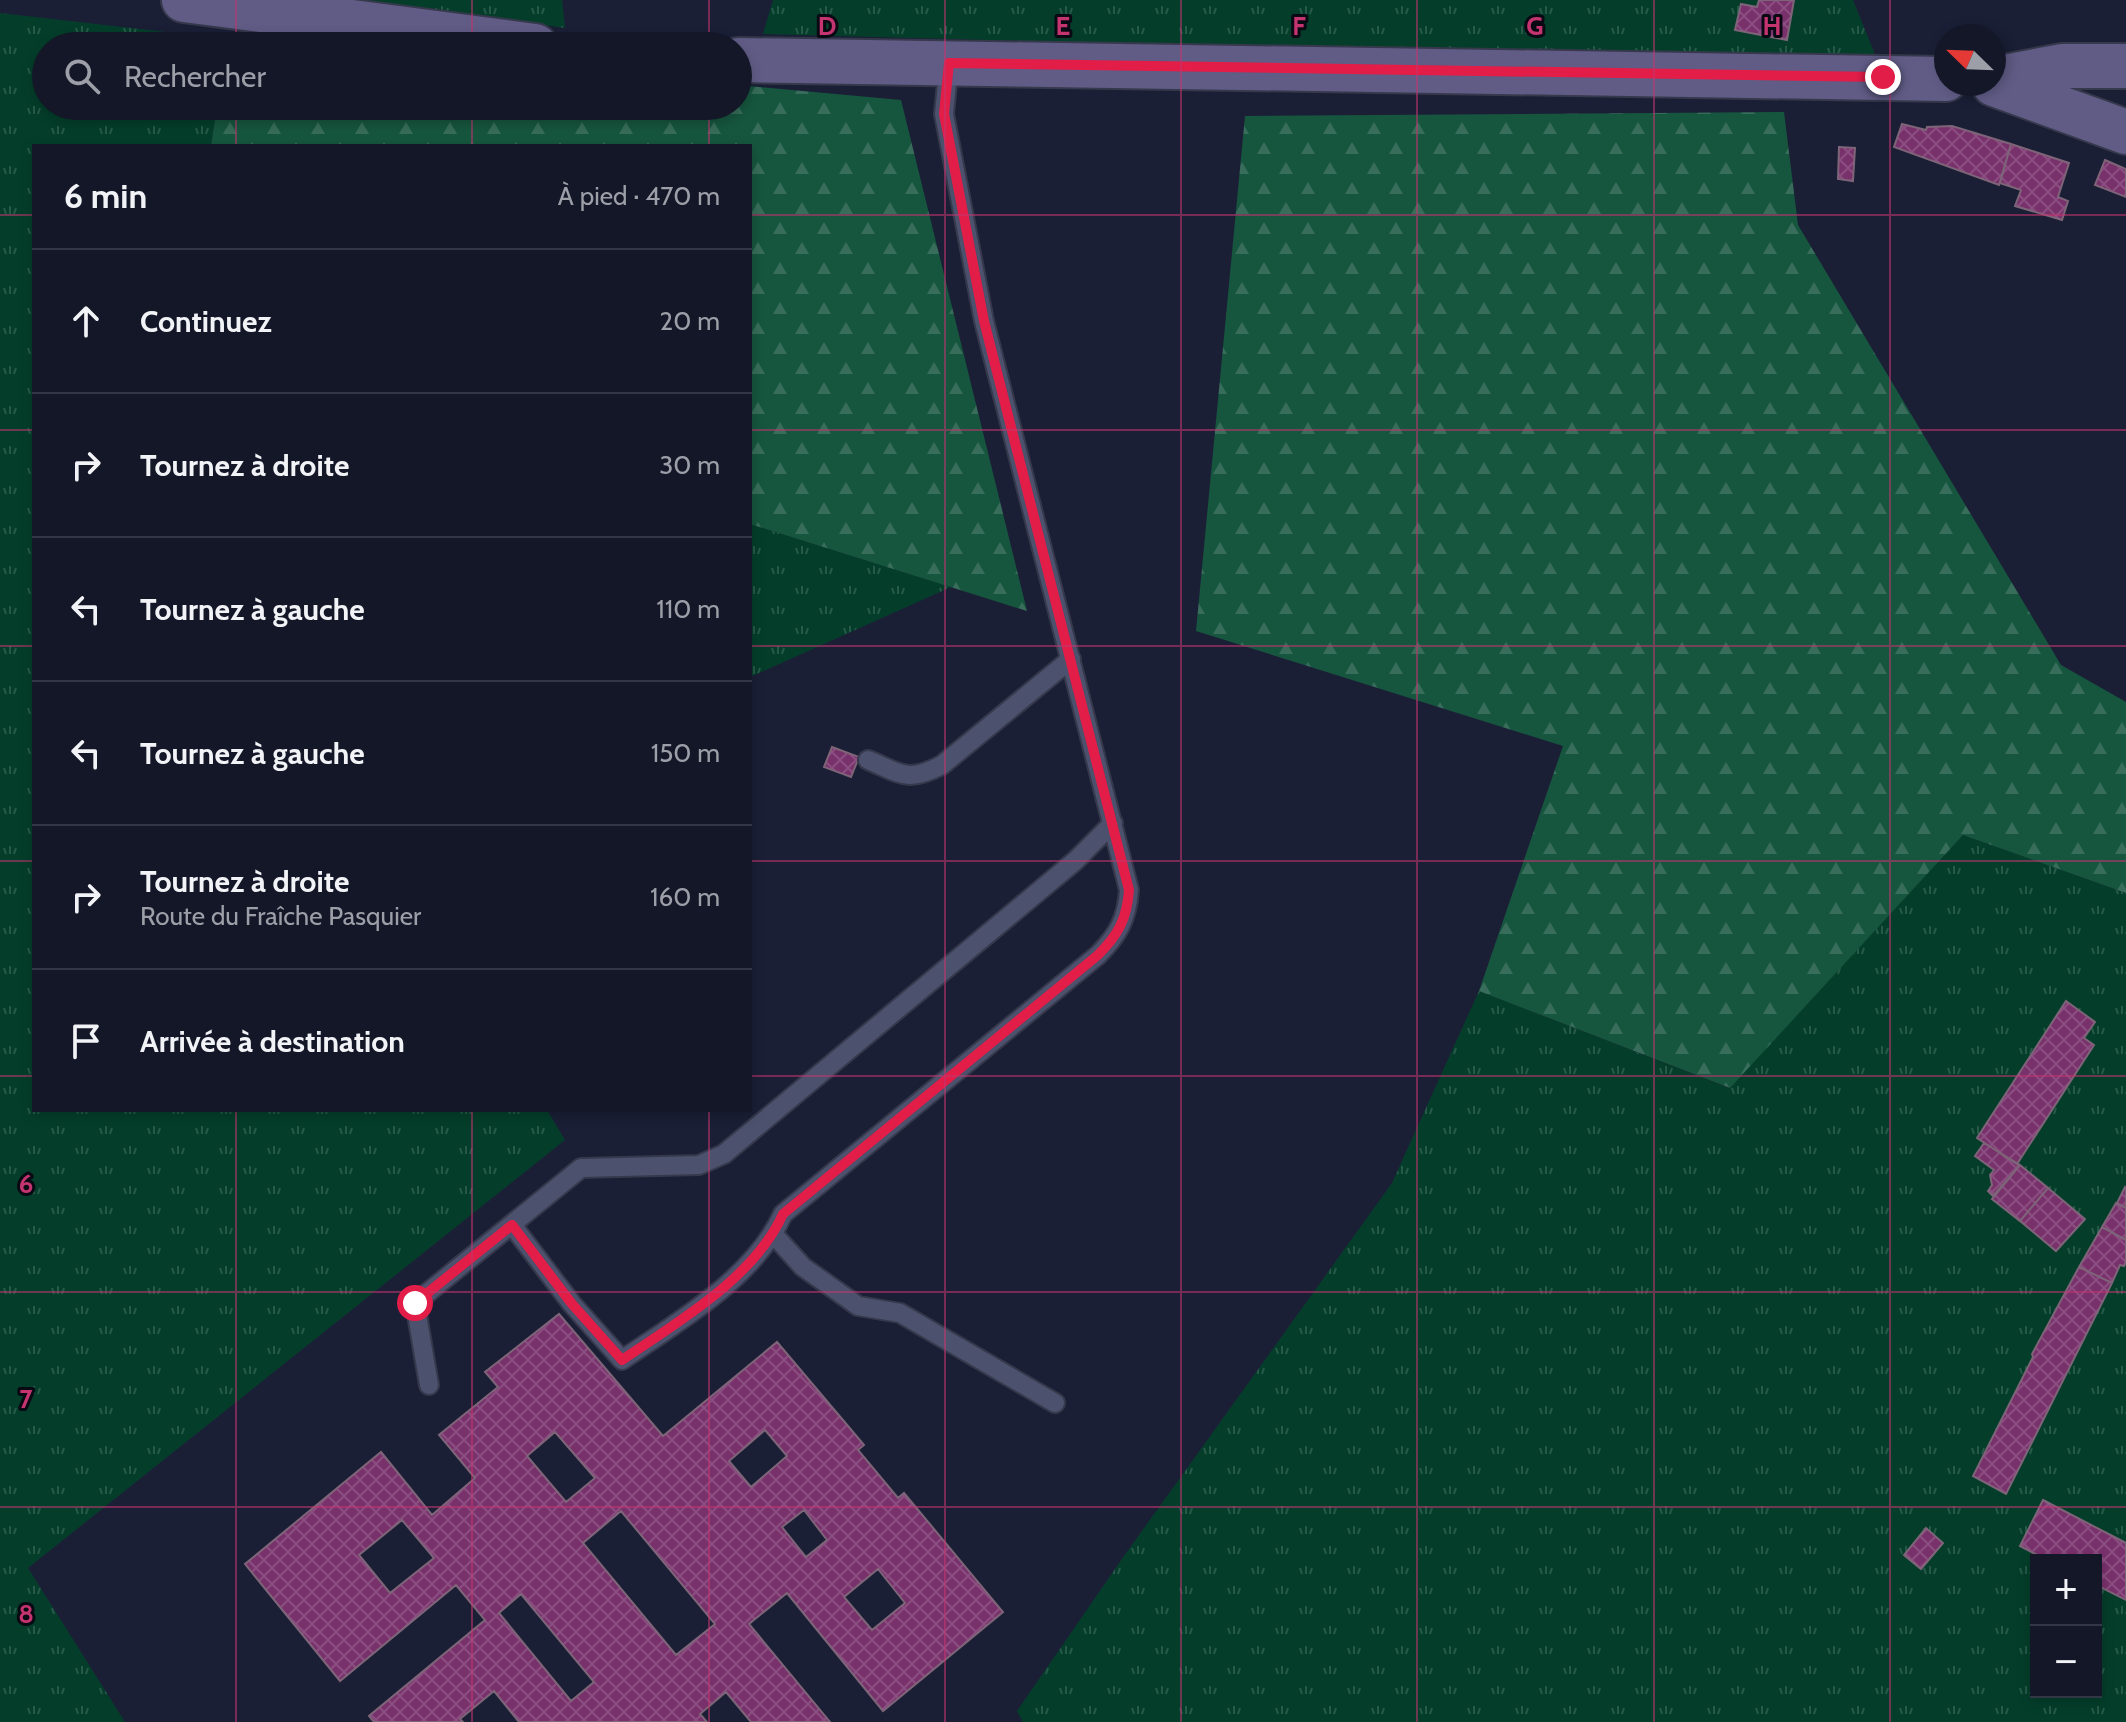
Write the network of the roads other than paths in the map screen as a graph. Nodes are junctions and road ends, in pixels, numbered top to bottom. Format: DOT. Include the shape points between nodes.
graph roads {
  1 [pos="184,0"];
  2 [pos="428,32"];
  3 [pos="752,60"];
  4 [pos="949,63"];
  5 [pos="2126,66"];
  6 [pos="1934,79"];
  7 [pos="2006,79"];
  8 [pos="2006,86"];
  9 [pos="2126,88"];
  10 [pos="2126,130"];
  11 [pos="1071,659"];
  12 [pos="868,760"];
  13 [pos="1113,823"];
  14 [pos="512,1225"];
  15 [pos="774,1235"];
  16 [pos="429,1385"];
  17 [pos="1055,1403"];
  1 -- 2 [label="main road"];
  3 -- 4 [label="main road"];
  4 -- 6 [label="main road"];
  4 -- 11 [label="lane" via="944,114 978,291"];
  5 -- 7 [label="main road" via="2062,66"];
  8 -- 10 [label="main road"];
  9 -- 10 [label="main road"];
  11 -- 12 [label="lane" via="942,765 920,776"];
  11 -- 13 [label="lane"];
  13 -- 14 [label="lane" via="1075,861 724,1154 699,1165 581,1168"];
  13 -- 15 [label="lane" via="1129,890 1127,913 1116,937 783,1214"];
  14 -- 15 [label="lane" via="622,1360 754,1261"];
  14 -- 16 [label="lane" via="415,1303"];
  15 -- 17 [label="lane" via="803,1267 858,1306 900,1313"];
}
